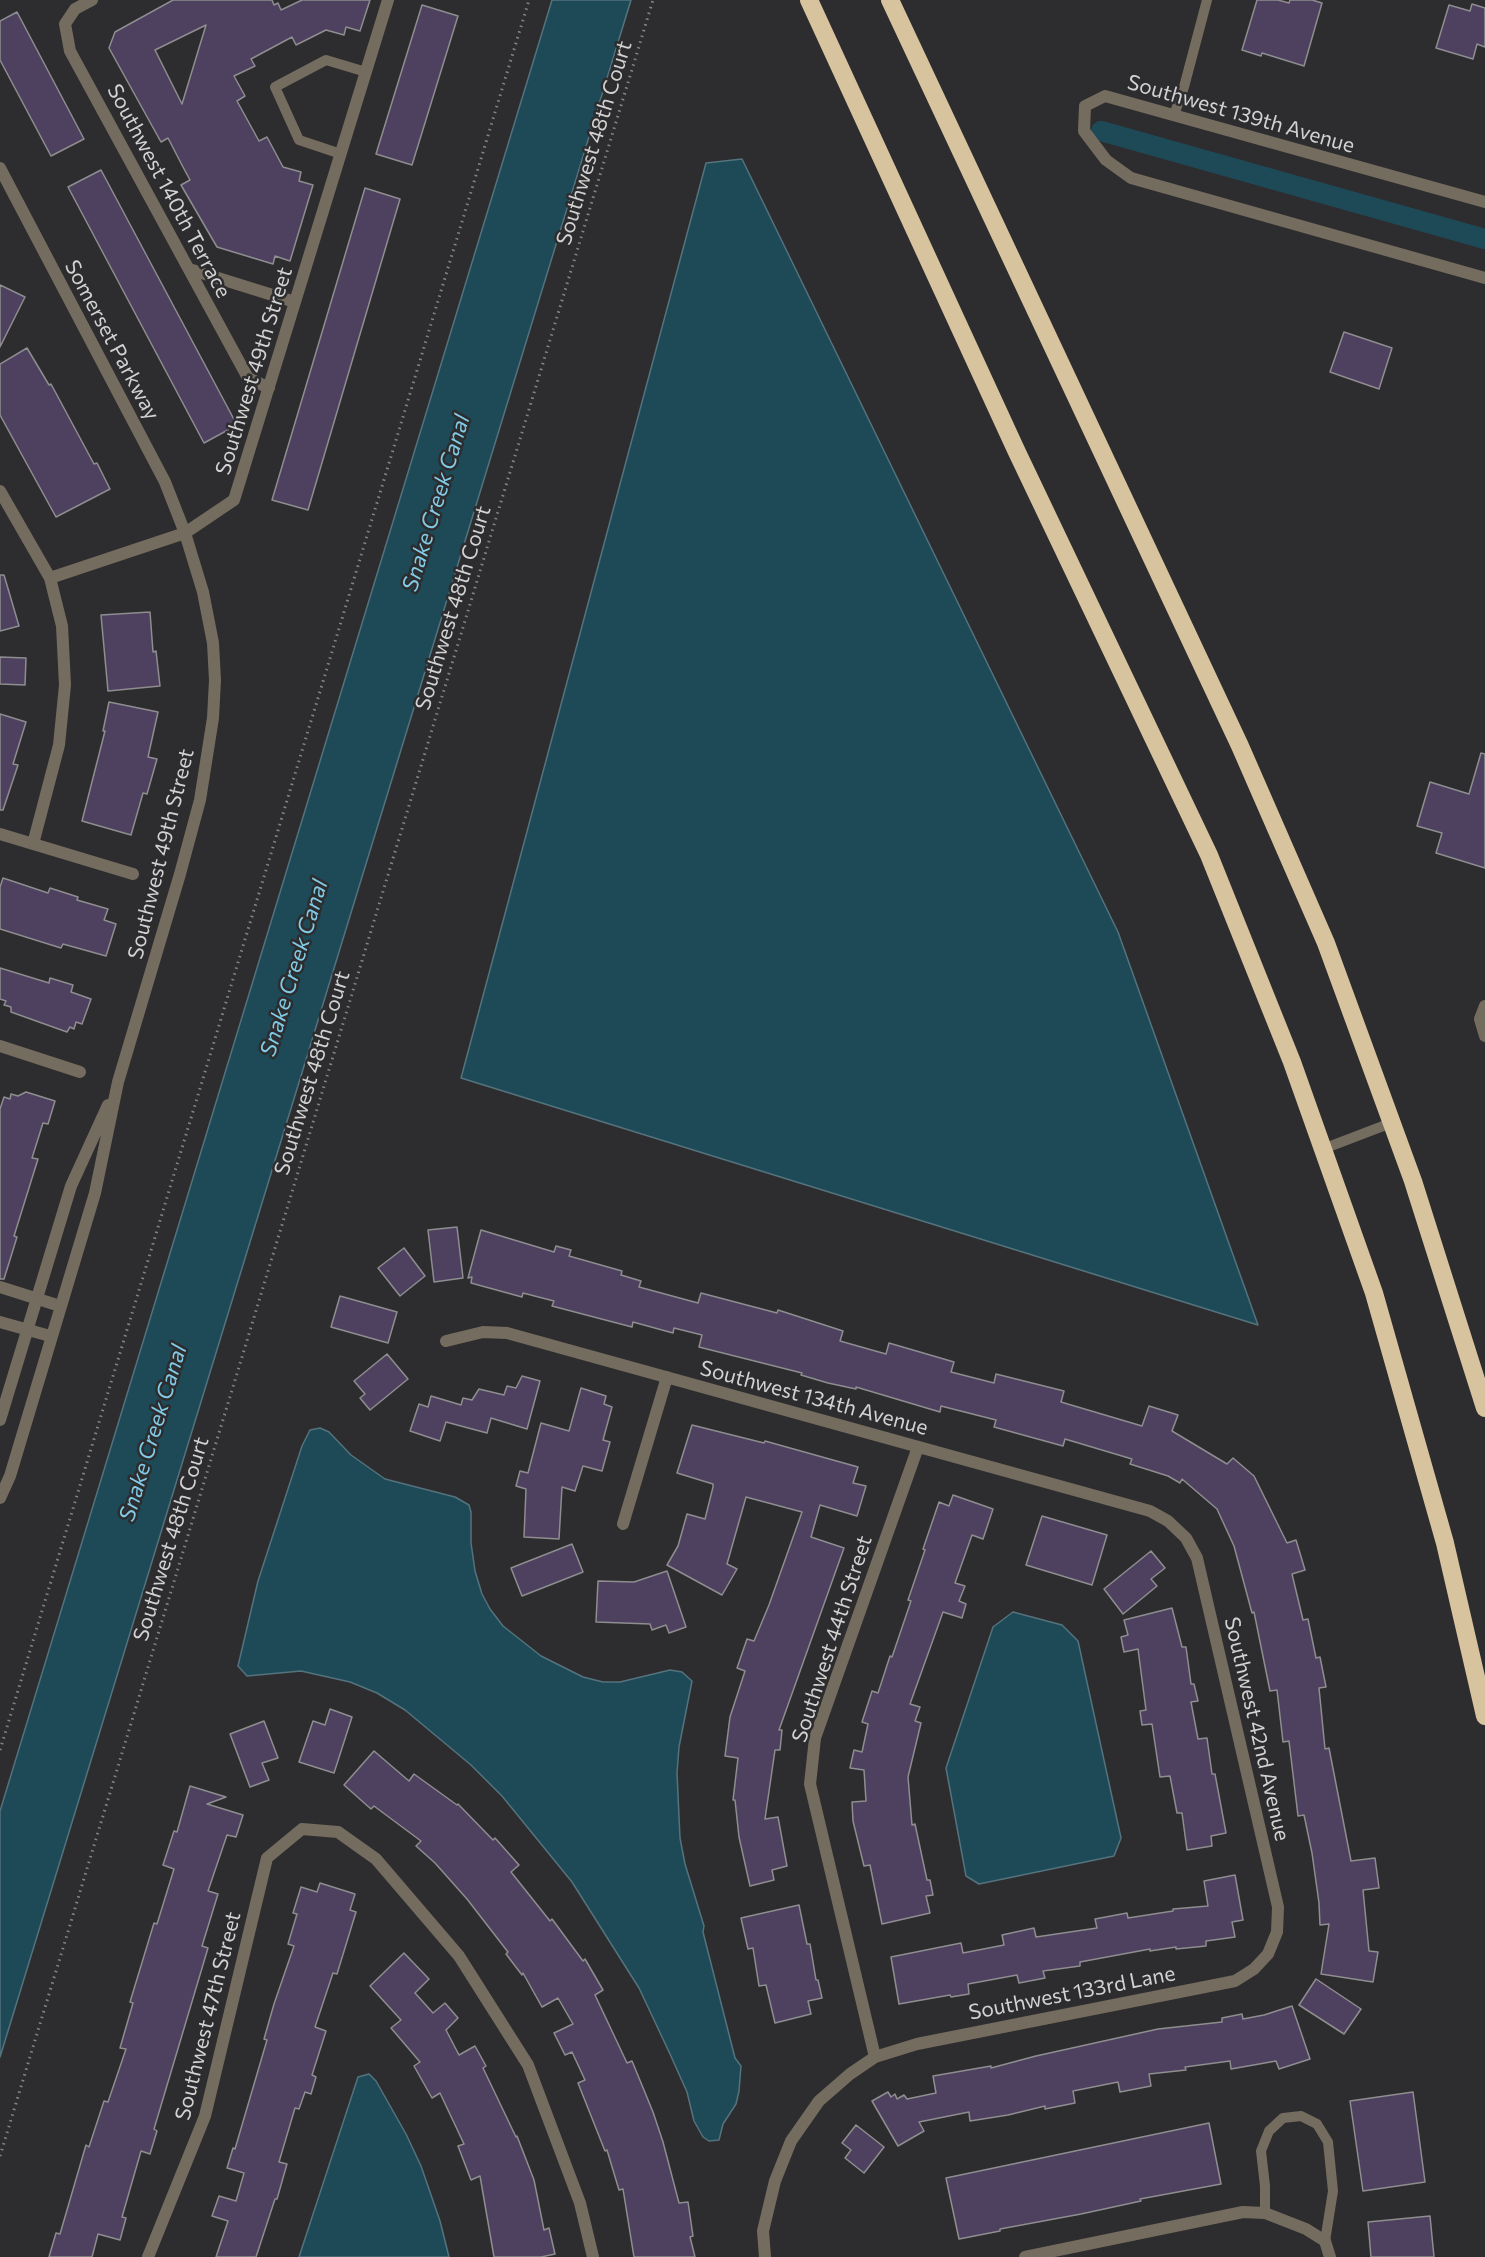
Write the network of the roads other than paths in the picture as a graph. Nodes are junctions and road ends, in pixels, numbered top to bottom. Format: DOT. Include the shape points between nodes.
graph roads {
  1 [pos="92,0"];
  2 [pos="388,0"];
  3 [pos="809,0"];
  4 [pos="890,0"];
  5 [pos="1207,0"];
  6 [pos="73,4"];
  7 [pos="366,72"];
  8 [pos="1174,115"];
  9 [pos="341,154"];
  10 [pos="0,168"];
  11 [pos="1485,202"];
  12 [pos="189,269"];
  13 [pos="1485,278"];
  14 [pos="295,302"];
  15 [pos="269,388"];
  16 [pos="0,491"];
  17 [pos="185,533"];
  18 [pos="50,578"];
  19 [pos="0,834"];
  20 [pos="33,844"];
  21 [pos="133,874"];
  22 [pos="1485,1006"];
  23 [pos="1485,1036"];
  24 [pos="0,1046"];
  25 [pos="80,1072"];
  26 [pos="118,1082"];
  27 [pos="1391,1123"];
  28 [pos="1323,1149"];
  29 [pos="0,1287"];
  30 [pos="36,1299"];
  31 [pos="60,1306"];
  32 [pos="0,1322"];
  33 [pos="27,1329"];
  34 [pos="50,1336"];
  35 [pos="446,1341"];
  36 [pos="667,1377"];
  37 [pos="1485,1408"];
  38 [pos="0,1420"];
  39 [pos="918,1447"];
  40 [pos="0,1498"];
  41 [pos="1168,1521"];
  42 [pos="623,1524"];
  43 [pos="1485,1716"];
  44 [pos="1268,1954"];
  45 [pos="875,2057"];
  46 [pos="1265,2213"];
  47 [pos="1325,2241"];
  48 [pos="148,2257"];
  49 [pos="593,2257"];
  50 [pos="765,2257"];
  51 [pos="1025,2257"];
  52 [pos="1330,2257"];
  1 -- 6 [label="street"];
  2 -- 7 [label="street, Southwest 49th Street"];
  3 -- 28 [label="highway" via="1016,450 1209,855"];
  4 -- 27 [label="highway" via="1240,746 1326,943"];
  5 -- 8 [label="lane"];
  6 -- 12 [label="street, Southwest 140th Terrace" via="65,24 70,51"];
  7 -- 9 [label="street, Southwest 49th Street"];
  7 -- 9 [label="lane" via="326,60 275,87 299,140"];
  8 -- 11 [label="street, Southwest 139th Avenue"];
  8 -- 13 [label="street, Southwest 139th Avenue" via="1105,96 1085,106 1084,130 1106,160 1131,178"];
  9 -- 14 [label="street, Southwest 49th Street"];
  10 -- 17 [label="street, Somerset Parkway" via="165,483"];
  12 -- 14 [label="street"];
  12 -- 15 [label="street, Southwest 140th Terrace" via="248,378"];
  14 -- 15 [label="street, Southwest 49th Street"];
  15 -- 17 [label="street, Southwest 49th Street" via="234,500"];
  16 -- 18 [label="street"];
  17 -- 18 [label="street"];
  17 -- 26 [label="street, Southwest 49th Street" via="213,642 213,718 200,800"];
  18 -- 20 [label="street" via="62,626 65,685 59,745"];
  19 -- 20 [label="street"];
  20 -- 21 [label="street"];
  22 -- 23 [label="street" via="1480,1019"];
  24 -- 25 [label="street"];
  26 -- 30 [label="street, Southwest 49th Street" via="71,1186"];
  26 -- 31 [label="street, Southwest 49th Street" via="95,1193"];
  27 -- 28 [label="lane"];
  27 -- 37 [label="highway"];
  28 -- 43 [label="highway" via="1387,1338 1445,1543"];
  29 -- 30 [label="street"];
  30 -- 31 [label="street"];
  30 -- 33 [label="street, Southwest 49th Street"];
  31 -- 34 [label="street, Southwest 49th Street"];
  32 -- 33 [label="street"];
  33 -- 34 [label="street"];
  33 -- 38 [label="street, Southwest 49th Street"];
  34 -- 40 [label="street, Southwest 49th Street" via="10,1476"];
  35 -- 36 [label="street, Southwest 134th Avenue" via="483,1332 507,1334"];
  36 -- 39 [label="street, Southwest 134th Avenue"];
  36 -- 42 [label="street"];
  39 -- 41 [label="street, Southwest 134th Avenue" via="1150,1511"];
  39 -- 45 [label="street, Southwest 44th Street" via="815,1738 810,1784"];
  41 -- 44 [label="street, Southwest 42nd Avenue" via="1186,1538 1197,1558 1262,1837 1278,1907 1277,1932"];
  44 -- 45 [label="street, Southwest 133rd Lane" via="1235,1981 917,2043"];
  45 -- 50 [label="street, Southwest 133rd Lane" via="819,2101 791,2141 775,2181 763,2231"];
  46 -- 47 [label="street"];
  46 -- 47 [label="lane" via="1261,2151 1269,2131 1283,2118 1301,2116 1317,2124 1328,2142 1333,2191"];
  46 -- 51 [label="street" via="1243,2212"];
  47 -- 52 [label="street"];
  48 -- 49 [label="street, Southwest 47th Street" via="205,2116 267,1858 302,1829 338,1832 376,1859 459,1956 528,2065 580,2203"];
}
